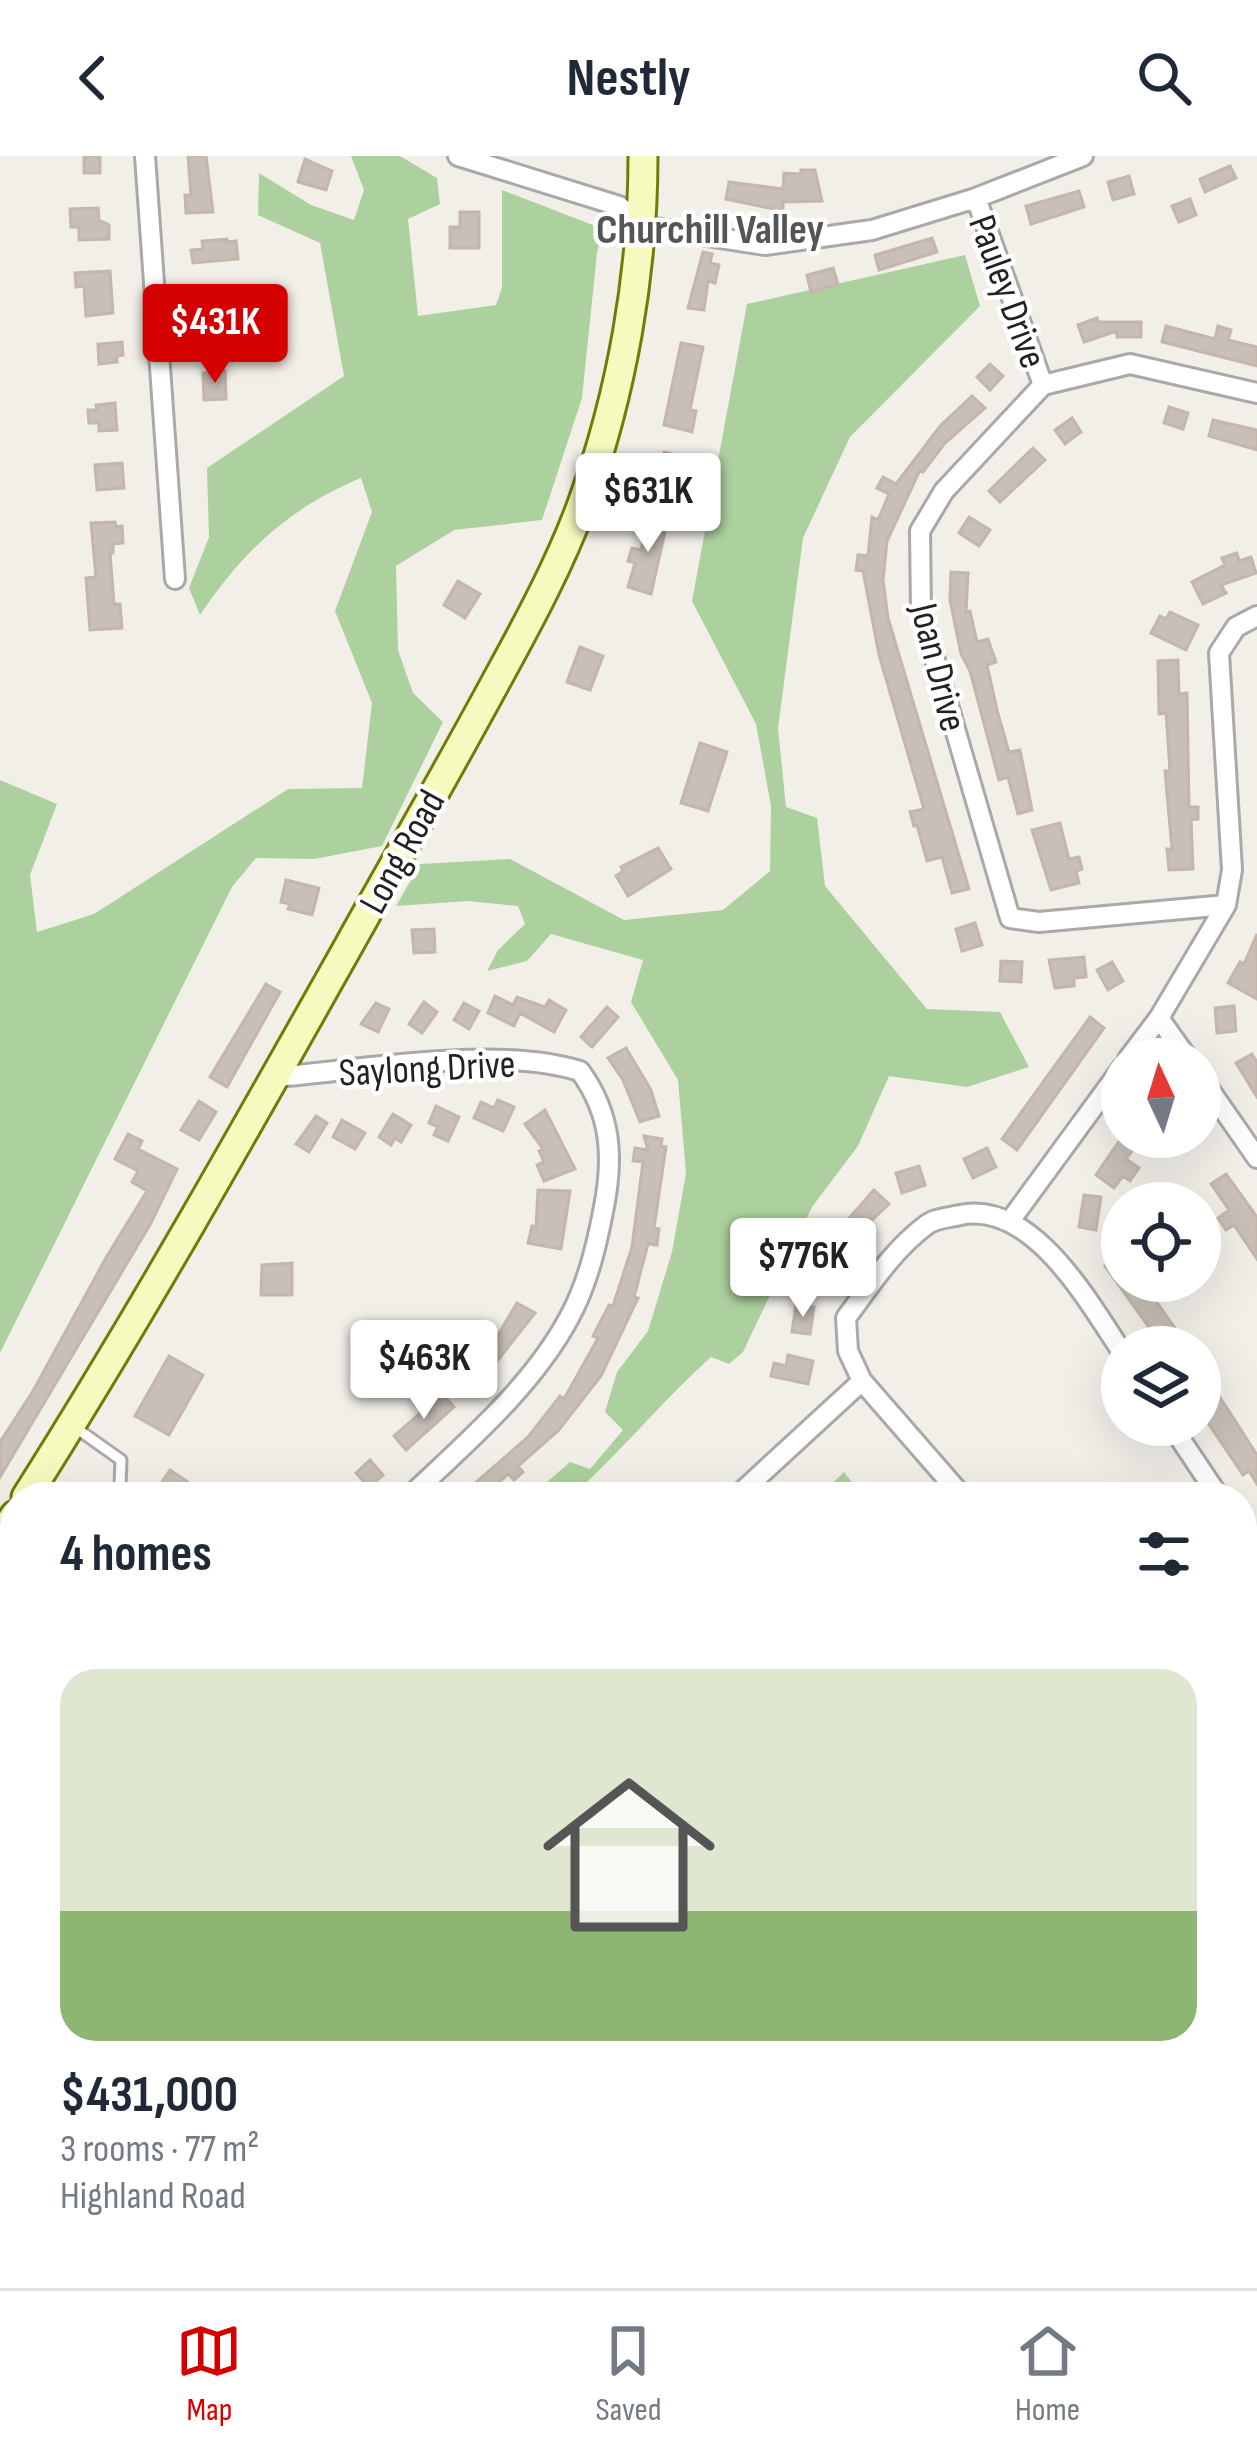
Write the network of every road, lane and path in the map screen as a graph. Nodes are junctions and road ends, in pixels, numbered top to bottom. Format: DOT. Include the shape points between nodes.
graph roads {
  1 [pos="145,156"];
  2 [pos="458,156"];
  3 [pos="643,156"];
  4 [pos="1083,156"];
  5 [pos="976,198"];
  6 [pos="643,226"];
  7 [pos="1042,385"];
  8 [pos="1257,393"];
  9 [pos="175,579"];
  10 [pos="1257,616"];
  11 [pos="1226,905"];
  12 [pos="1159,1018"];
  13 [pos="1144,1038"];
  14 [pos="1173,1038"];
  15 [pos="275,1077"];
  16 [pos="1101,1097"];
  17 [pos="1221,1106"];
  18 [pos="1257,1158"];
  19 [pos="1010,1221"];
  20 [pos="1105,1326"];
  21 [pos="862,1381"];
  22 [pos="72,1425"];
  23 [pos="1185,1446"];
  24 [pos="36,1482"];
  25 [pos="120,1482"];
  26 [pos="424,1482"];
  27 [pos="752,1482"];
  28 [pos="950,1482"];
  29 [pos="1209,1482"];
  1 -- 9 [label="street"];
  2 -- 6 [label="street" via="619,206"];
  3 -- 6 [label="street, Long Road"];
  4 -- 5 [label="street"];
  5 -- 6 [label="street" via="872,230 765,245"];
  5 -- 7 [label="street, Pauley Drive"];
  6 -- 15 [label="street, Long Road" via="613,395 581,508 506,663"];
  7 -- 8 [label="street" via="1130,364"];
  7 -- 11 [label="street, Joan Drive" via="944,491 920,531 921,612 1010,918"];
  10 -- 11 [label="street" via="1237,627 1220,653 1232,870"];
  11 -- 12 [label="street"];
  12 -- 13 [label="street"];
  12 -- 14 [label="street"];
  15 -- 22 [label="street, Long Road"];
  15 -- 26 [label="street, Saylong Drive" via="548,1061 580,1071 606,1117 609,1183 594,1258 569,1318 515,1393"];
  16 -- 19 [label="street"];
  17 -- 18 [label="street"];
  19 -- 20 [label="street" via="1077,1284"];
  19 -- 21 [label="street" via="978,1211 929,1221 893,1254 846,1318 848,1351"];
  21 -- 27 [label="street"];
  21 -- 28 [label="street"];
  22 -- 24 [label="street, Long Road"];
  22 -- 25 [label="lane" via="121,1460"];
  23 -- 29 [label="street"];
}
